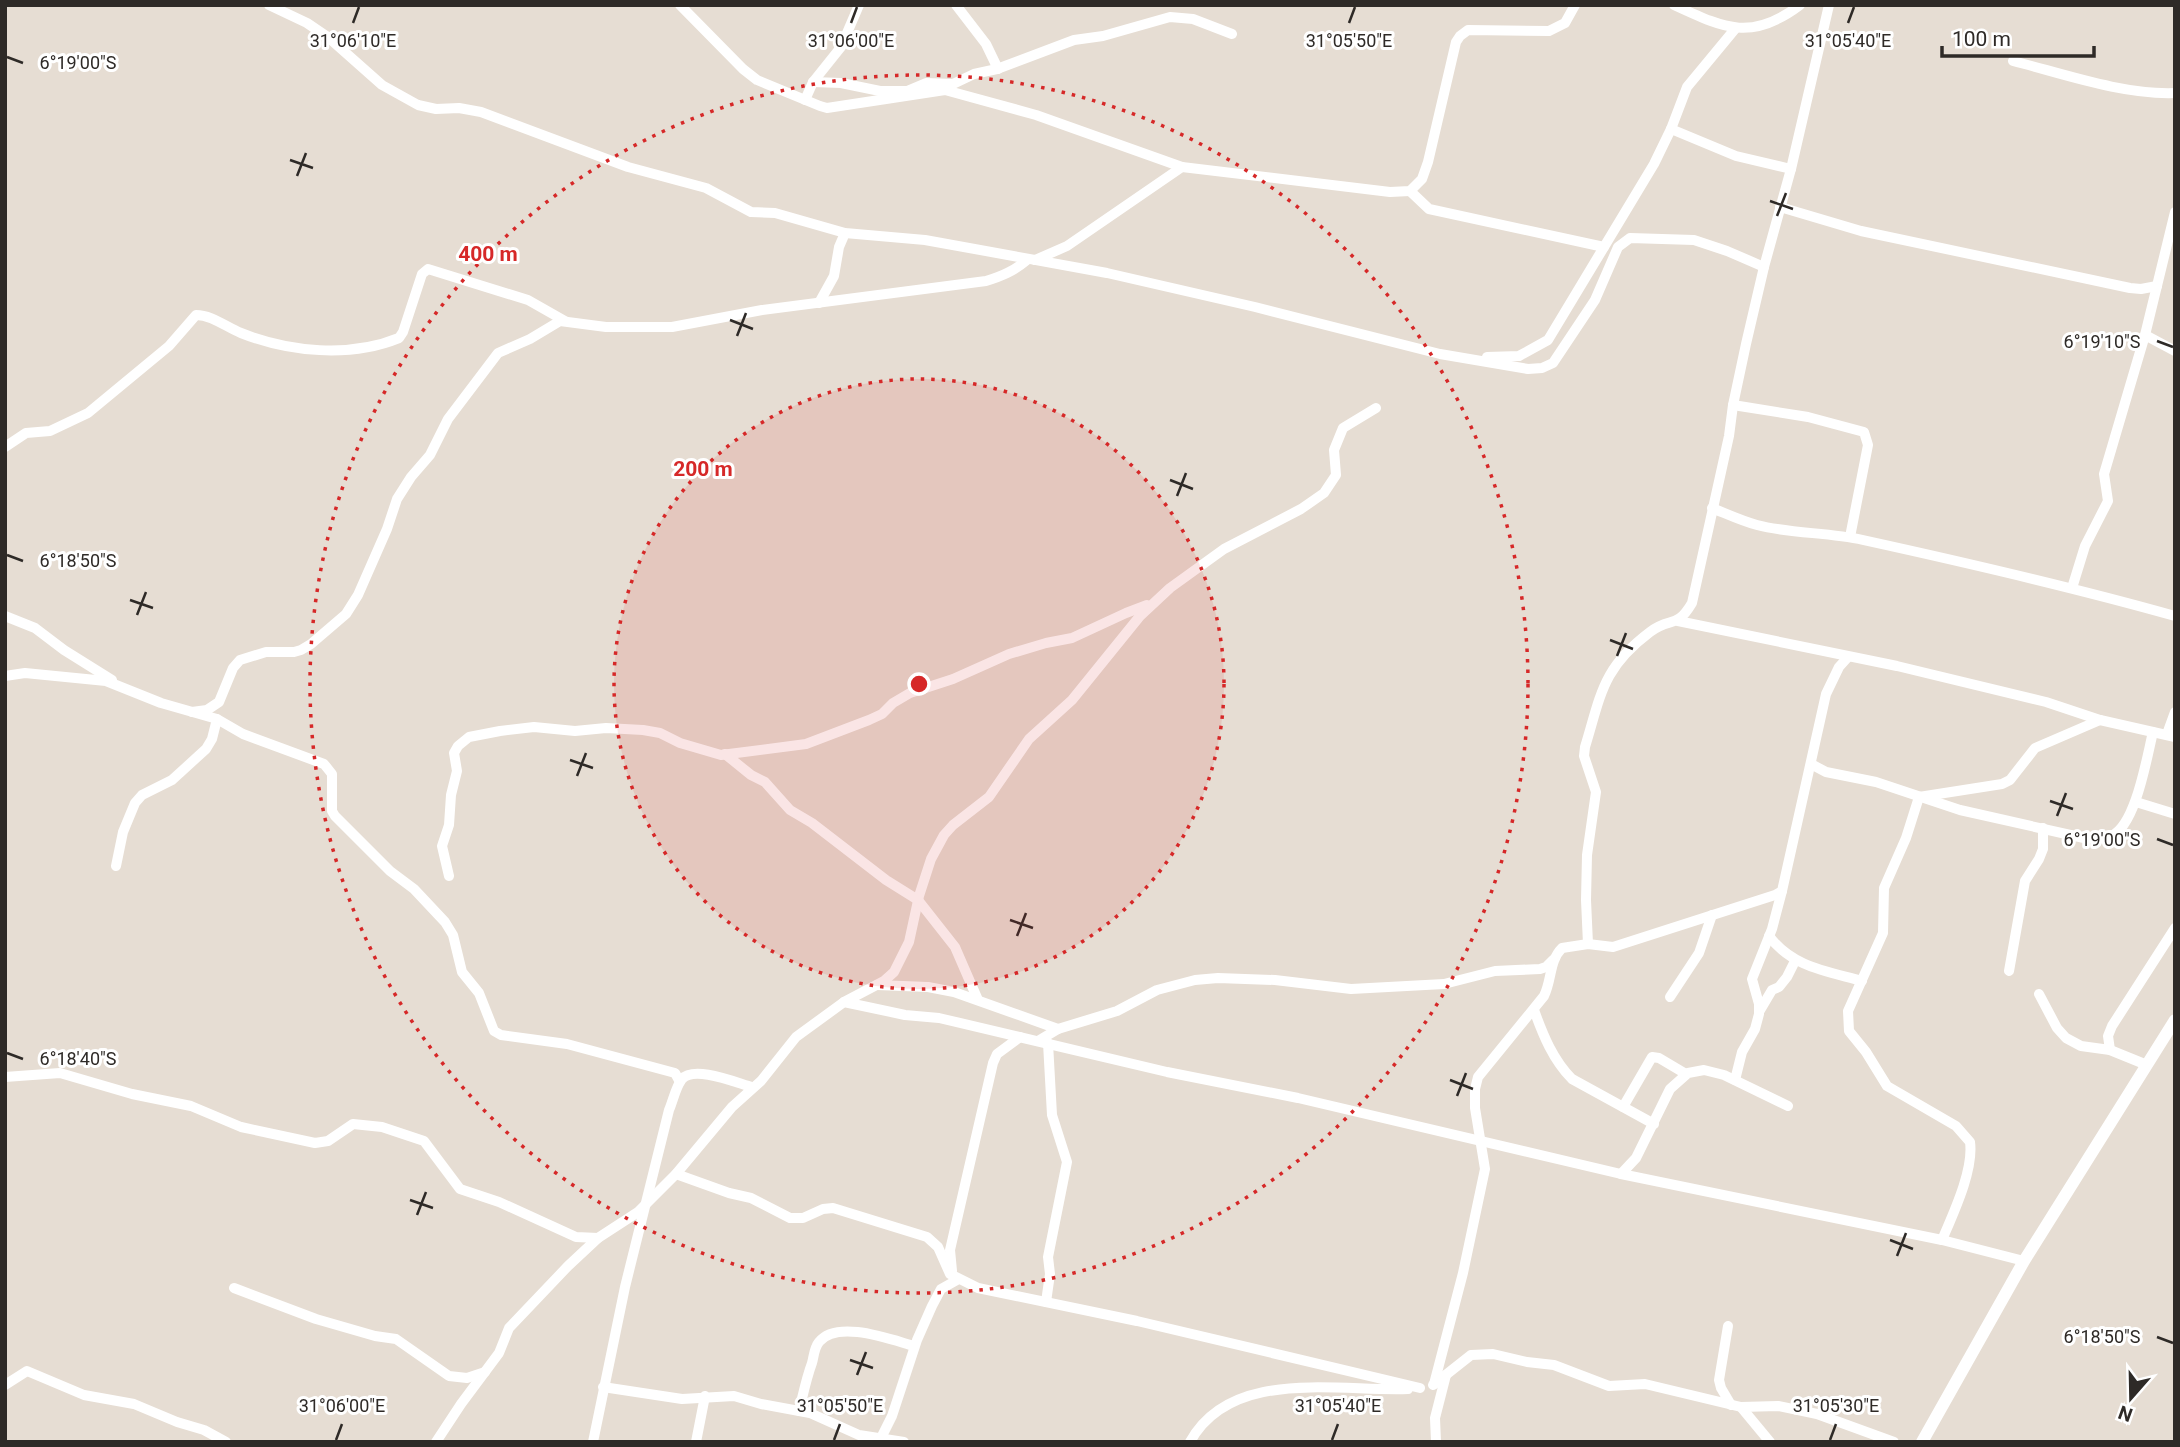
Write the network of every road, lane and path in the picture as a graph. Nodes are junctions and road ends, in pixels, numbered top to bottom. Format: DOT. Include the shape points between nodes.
graph roads {
  1 [pos="269,5"];
  2 [pos="680,5"];
  3 [pos="859,5"];
  4 [pos="956,5"];
  5 [pos="1575,5"];
  6 [pos="1674,5"];
  7 [pos="1800,5"];
  8 [pos="1829,5"];
  9 [pos="1735,29"];
  10 [pos="1232,34"];
  11 [pos="2013,61"];
  12 [pos="998,69"];
  13 [pos="813,82"];
  14 [pos="2175,93"];
  15 [pos="805,100"];
  16 [pos="1671,129"];
  17 [pos="1182,167"];
  18 [pos="1791,169"];
  19 [pos="1410,191"];
  20 [pos="1780,207"];
  21 [pos="2175,212"];
  22 [pos="845,233"];
  23 [pos="1604,247"];
  24 [pos="1029,260"];
  25 [pos="1764,267"];
  26 [pos="2157,286"];
  27 [pos="2141,289"];
  28 [pos="819,303"];
  29 [pos="2152,305"];
  30 [pos="565,321"];
  31 [pos="2145,335"];
  32 [pos="2175,351"];
  33 [pos="1440,355"];
  34 [pos="1733,405"];
  35 [pos="1377,408"];
  36 [pos="5,447"];
  37 [pos="1712,508"];
  38 [pos="1850,537"];
  39 [pos="2072,587"];
  40 [pos="1692,603"];
  41 [pos="1151,604"];
  42 [pos="5,616"];
  43 [pos="2175,616"];
  44 [pos="1678,621"];
  45 [pos="1701,625"];
  46 [pos="1847,657"];
  47 [pos="5,676"];
  48 [pos="127,691"];
  49 [pos="192,712"];
  50 [pos="2175,712"];
  51 [pos="216,719"];
  52 [pos="2100,720"];
  53 [pos="2153,732"];
  54 [pos="2171,735"];
  55 [pos="725,754"];
  56 [pos="1811,764"];
  57 [pos="1919,797"];
  58 [pos="2136,802"];
  59 [pos="2175,814"];
  60 [pos="2043,828"];
  61 [pos="116,866"];
  62 [pos="449,876"];
  63 [pos="1782,891"];
  64 [pos="918,900"];
  65 [pos="1712,915"];
  66 [pos="2175,928"];
  67 [pos="1769,936"];
  68 [pos="1588,944"];
  69 [pos="1554,960"];
  70 [pos="1795,961"];
  71 [pos="2009,971"];
  72 [pos="1862,981"];
  73 [pos="876,985"];
  74 [pos="2039,994"];
  75 [pos="1670,997"];
  76 [pos="978,1000"];
  77 [pos="844,1002"];
  78 [pos="1534,1010"];
  79 [pos="1759,1012"];
  80 [pos="2175,1020"];
  81 [pos="1058,1029"];
  82 [pos="1020,1037"];
  83 [pos="1043,1042"];
  84 [pos="2110,1050"];
  85 [pos="2147,1065"];
  86 [pos="1686,1074"];
  87 [pos="5,1077"];
  88 [pos="1735,1080"];
  89 [pos="681,1082"];
  90 [pos="752,1087"];
  91 [pos="1788,1105"];
  92 [pos="1623,1107"];
  93 [pos="1654,1124"];
  94 [pos="1481,1142"];
  95 [pos="677,1174"];
  96 [pos="1622,1174"];
  97 [pos="647,1201"];
  98 [pos="598,1238"];
  99 [pos="1942,1240"];
  100 [pos="2024,1261"];
  101 [pos="955,1278"];
  102 [pos="234,1288"];
  103 [pos="1046,1302"];
  104 [pos="1728,1326"];
  105 [pos="914,1346"];
  106 [pos="486,1372"];
  107 [pos="1446,1375"];
  108 [pos="1434,1384"];
  109 [pos="5,1385"];
  110 [pos="603,1387"];
  111 [pos="1420,1388"];
  112 [pos="705,1396"];
  113 [pos="1736,1406"];
  114 [pos="799,1411"];
  115 [pos="881,1438"];
  116 [pos="226,1442"];
  117 [pos="436,1442"];
  118 [pos="593,1442"];
  119 [pos="696,1442"];
  120 [pos="904,1442"];
  121 [pos="1190,1442"];
  122 [pos="1436,1442"];
  123 [pos="1770,1442"];
  124 [pos="1894,1442"];
  125 [pos="1922,1442"];
  1 -- 22 [label="street" via="307,23 382,85 418,105 481,112 628,167 706,188 751,212 775,213"];
  2 -- 15 [label="street" via="757,80"];
  3 -- 13 [label="street" via="841,47"];
  4 -- 12 [label="street" via="986,44"];
  5 -- 19 [label="street" via="1565,23 1549,31 1468,30 1460,36 1428,162 1422,179"];
  6 -- 9 [label="street"];
  7 -- 9 [label="street" via="1764,26"];
  8 -- 18 [label="street"];
  9 -- 16 [label="street" via="1686,87"];
  10 -- 12 [label="street" via="1193,19 1170,17 1074,40"];
  11 -- 14 [label="street" via="2121,88"];
  12 -- 13 [label="street" via="953,84 926,83 907,91"];
  13 -- 15 [label="street"];
  15 -- 17 [label="street" via="827,108 945,90 1035,114"];
  16 -- 18 [label="street" via="1735,156"];
  16 -- 23 [label="street"];
  17 -- 19 [label="street"];
  17 -- 24 [label="street" via="1067,246"];
  18 -- 20 [label="street"];
  19 -- 23 [label="street" via="1429,209"];
  20 -- 25 [label="street"];
  20 -- 27 [label="street" via="1861,231"];
  21 -- 26 [label="street"];
  22 -- 24 [label="street" via="925,240"];
  22 -- 28 [label="street" via="834,276"];
  23 -- 33 [label="street" via="1548,340 1528,353 1507,358"];
  24 -- 28 [label="street" via="986,281"];
  24 -- 33 [label="street" via="1255,307"];
  25 -- 33 [label="street" via="1694,240 1630,238 1618,247 1595,300 1553,363 1528,369"];
  25 -- 34 [label="street"];
  26 -- 27 [label="street"];
  26 -- 29 [label="street"];
  27 -- 29 [label="street"];
  28 -- 30 [label="street" via="672,327 606,327"];
  29 -- 31 [label="street"];
  30 -- 36 [label="street" via="528,300 428,269 422,274 399,338 357,349 329,352 294,346 196,315 169,346 88,413 50,431 26,433"];
  30 -- 49 [label="street" via="498,353 486,367 397,499 358,596 339,622 301,650 265,652 240,660 219,702"];
  31 -- 32 [label="street"];
  31 -- 39 [label="street" via="2104,474 2108,501 2085,546"];
  34 -- 37 [label="street"];
  34 -- 38 [label="street" via="1864,432 1868,445"];
  35 -- 41 [label="street" via="1343,428 1334,450 1336,475 1324,493 1224,549"];
  37 -- 38 [label="street" via="1756,525"];
  37 -- 40 [label="street"];
  38 -- 39 [label="street"];
  39 -- 43 [label="street"];
  40 -- 44 [label="street"];
  40 -- 45 [label="street"];
  41 -- 55 [label="street" via="1072,638 1009,654 910,693 882,714 806,744"];
  41 -- 64 [label="street" via="1072,700 1029,739 989,797 944,835"];
  42 -- 48 [label="street" via="35,628"];
  44 -- 45 [label="street"];
  44 -- 68 [label="street" via="1653,629 1630,647 1602,688 1584,756 1596,792 1587,855"];
  45 -- 46 [label="street"];
  46 -- 52 [label="street" via="2046,702"];
  46 -- 56 [label="street" via="1826,694"];
  47 -- 48 [label="street" via="25,673 106,681"];
  48 -- 49 [label="street"];
  49 -- 51 [label="street"];
  50 -- 54 [label="street"];
  51 -- 61 [label="street" via="206,749 172,780 135,803"];
  51 -- 89 [label="street" via="330,769 335,816 445,922 453,935 461,972 479,993 494,1031 567,1044 675,1073"];
  52 -- 53 [label="street"];
  52 -- 57 [label="street" via="2035,748 2003,784"];
  53 -- 54 [label="street"];
  53 -- 58 [label="street"];
  55 -- 62 [label="street" via="643,730 534,727 469,737 454,753 457,771 442,846"];
  55 -- 64 [label="street" via="765,782 790,810"];
  56 -- 57 [label="street"];
  56 -- 63 [label="street"];
  57 -- 60 [label="street"];
  57 -- 72 [label="street" via="1884,888 1883,933"];
  58 -- 59 [label="street"];
  58 -- 60 [label="street" via="2114,836 2084,838"];
  60 -- 71 [label="street" via="2043,849 2025,881"];
  63 -- 65 [label="street"];
  63 -- 67 [label="street"];
  64 -- 73 [label="street" via="909,942 898,966"];
  64 -- 76 [label="street" via="955,947"];
  65 -- 68 [label="street" via="1613,947"];
  65 -- 75 [label="street" via="1699,953"];
  66 -- 84 [label="street" via="2112,1026"];
  67 -- 70 [label="street"];
  67 -- 79 [label="street" via="1752,979"];
  68 -- 69 [label="street" via="1565,947"];
  69 -- 78 [label="street" via="1548,986"];
  69 -- 81 [label="street" via="1539,969 1495,971 1444,984 1351,989 1275,980 1195,980"];
  70 -- 72 [label="street"];
  70 -- 79 [label="street"];
  72 -- 99 [label="street" via="1848,1012 1849,1031 1887,1086 1956,1126 1970,1142 1960,1195"];
  73 -- 76 [label="street" via="943,989"];
  73 -- 77 [label="street"];
  74 -- 84 [label="street" via="2066,1038 2081,1046"];
  76 -- 81 [label="street"];
  77 -- 82 [label="street"];
  77 -- 90 [label="street" via="796,1037"];
  78 -- 92 [label="street" via="1562,1069"];
  78 -- 94 [label="street" via="1478,1077 1475,1108"];
  79 -- 88 [label="street"];
  80 -- 85 [label="street"];
  81 -- 83 [label="street"];
  82 -- 83 [label="street"];
  82 -- 101 [label="street" via="997,1054 993,1063 950,1250"];
  83 -- 94 [label="street"];
  83 -- 103 [label="street" via="1052,1115 1068,1162 1048,1257"];
  84 -- 85 [label="street"];
  85 -- 100 [label="street"];
  86 -- 88 [label="street" via="1704,1070"];
  86 -- 92 [label="street" via="1651,1057"];
  86 -- 93 [label="street" via="1670,1089"];
  87 -- 98 [label="street" via="60,1073 191,1106 241,1127 315,1143 328,1141 353,1124 382,1127 424,1141 460,1189 576,1237"];
  88 -- 91 [label="street"];
  89 -- 90 [label="street" via="687,1075 704,1073"];
  89 -- 97 [label="street"];
  90 -- 95 [label="street"];
  92 -- 93 [label="street"];
  93 -- 96 [label="street"];
  94 -- 96 [label="street"];
  94 -- 108 [label="street" via="1483,1181"];
  95 -- 97 [label="street"];
  95 -- 101 [label="street" via="758,1201 790,1218 833,1208 927,1237 934,1241"];
  96 -- 99 [label="street"];
  97 -- 98 [label="street" via="628,1220"];
  97 -- 110 [label="street"];
  98 -- 106 [label="street" via="509,1328"];
  99 -- 100 [label="street"];
  100 -- 125 [label="street"];
  101 -- 103 [label="street" via="978,1288"];
  101 -- 105 [label="street" via="941,1289"];
  102 -- 106 [label="street" via="316,1319 391,1338 449,1376 467,1378"];
  103 -- 111 [label="street"];
  104 -- 113 [label="street" via="1719,1380"];
  105 -- 114 [label="street" via="870,1333 824,1337 807,1372"];
  105 -- 115 [label="street"];
  106 -- 117 [label="street"];
  107 -- 108 [label="street"];
  107 -- 113 [label="street" via="1471,1355 1493,1354 1554,1365 1609,1386 1645,1384"];
  107 -- 122 [label="street" via="1435,1418"];
  108 -- 111 [label="street"];
  109 -- 116 [label="street" via="27,1371 95,1398 134,1404"];
  110 -- 112 [label="street" via="682,1399"];
  110 -- 118 [label="street"];
  111 -- 121 [label="street" via="1275,1389 1218,1411"];
  112 -- 114 [label="street" via="734,1396"];
  112 -- 119 [label="street"];
  113 -- 123 [label="street"];
  113 -- 124 [label="street" via="1804,1411"];
  114 -- 115 [label="street" via="859,1435"];
  115 -- 120 [label="street"];
}
